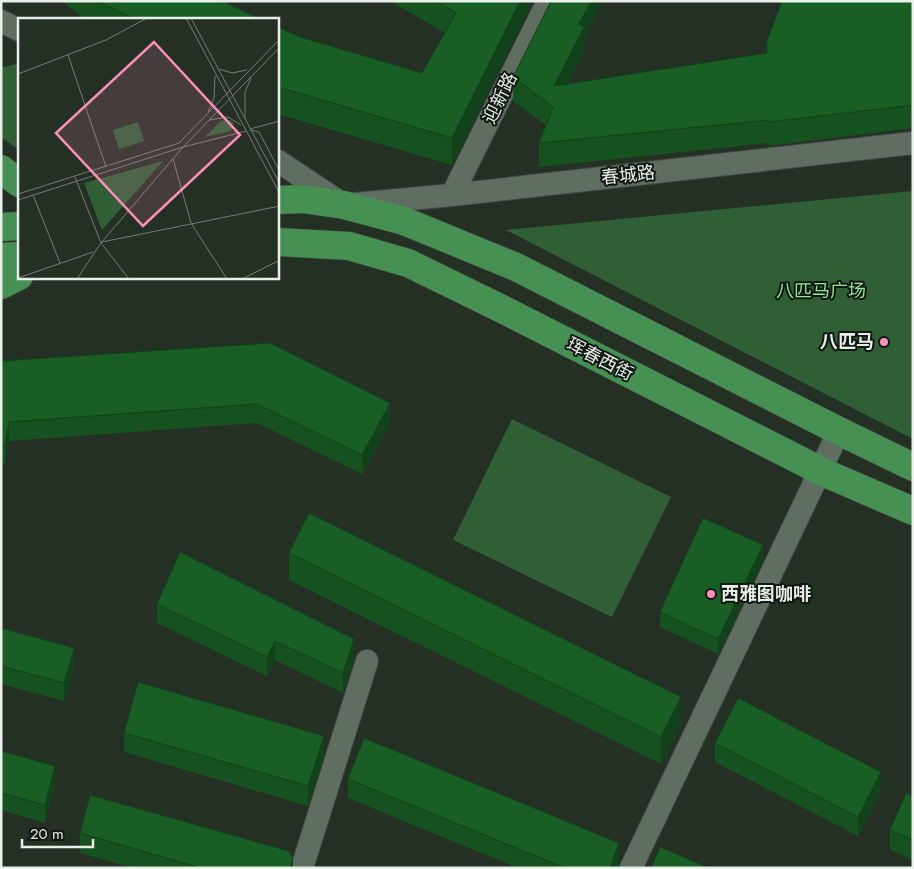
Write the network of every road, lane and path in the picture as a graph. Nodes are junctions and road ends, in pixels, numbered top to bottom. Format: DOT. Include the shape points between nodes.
graph roads {
  1 [pos="548,1"];
  2 [pos="1,21"];
  3 [pos="18,30"];
  4 [pos="913,142"];
  5 [pos="279,162"];
  6 [pos="1,169"];
  7 [pos="18,182"];
  8 [pos="452,195"];
  9 [pos="279,200"];
  10 [pos="344,205"];
  11 [pos="18,226"];
  12 [pos="1,227"];
  13 [pos="279,242"];
  14 [pos="18,256"];
  15 [pos="1,257"];
  16 [pos="18,276"];
  17 [pos="1,284"];
  18 [pos="839,431"];
  19 [pos="913,467"];
  20 [pos="821,470"];
  21 [pos="913,511"];
  22 [pos="366,662"];
  23 [pos="302,868"];
  24 [pos="631,868"];
  1 -- 8 [label="street, 迎新路"];
  2 -- 3 [label="street"];
  4 -- 8 [label="street, 春城路"];
  5 -- 10 [label="street"];
  6 -- 7 [label="main road"];
  8 -- 10 [label="street, 春城路"];
  9 -- 10 [label="main road" via="303,199"];
  10 -- 18 [label="main road" via="404,221 516,267"];
  11 -- 12 [label="main road"];
  13 -- 20 [label="main road, 珲春西街" via="349,246 408,263"];
  14 -- 15 [label="main road"];
  16 -- 17 [label="main road"];
  18 -- 19 [label="main road"];
  18 -- 20 [label="street"];
  20 -- 21 [label="main road, 珲春西街"];
  20 -- 24 [label="street"];
  22 -- 23 [label="street"];
}
